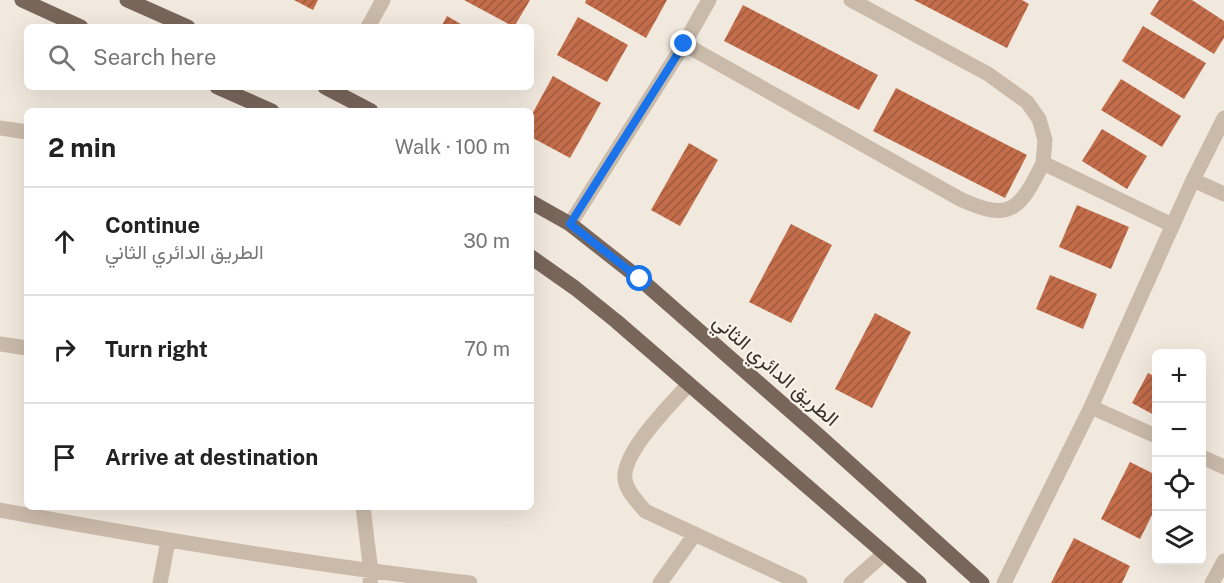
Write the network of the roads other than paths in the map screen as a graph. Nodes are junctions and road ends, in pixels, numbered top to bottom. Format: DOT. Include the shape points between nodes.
graph roads {
  1 [pos="22,0"];
  2 [pos="127,0"];
  3 [pos="383,0"];
  4 [pos="709,0"];
  5 [pos="851,0"];
  6 [pos="74,24"];
  7 [pos="181,24"];
  8 [pos="370,24"];
  9 [pos="684,44"];
  10 [pos="224,90"];
  11 [pos="334,90"];
  12 [pos="265,108"];
  13 [pos="366,108"];
  14 [pos="1224,118"];
  15 [pos="0,128"];
  16 [pos="24,132"];
  17 [pos="1043,163"];
  18 [pos="1193,180"];
  19 [pos="1224,194"];
  20 [pos="534,204"];
  21 [pos="570,224"];
  22 [pos="1172,225"];
  23 [pos="534,259"];
  24 [pos="0,344"];
  25 [pos="24,348"];
  26 [pos="688,384"];
  27 [pos="1091,407"];
  28 [pos="1152,434"];
  29 [pos="1206,459"];
  30 [pos="1224,467"];
  31 [pos="0,510"];
  32 [pos="363,510"];
  33 [pos="695,534"];
  34 [pos="168,541"];
  35 [pos="885,553"];
  36 [pos="1224,561"];
  37 [pos="370,577"];
  38 [pos="160,583"];
  39 [pos="471,583"];
  40 [pos="660,583"];
  41 [pos="800,583"];
  42 [pos="851,583"];
  43 [pos="919,583"];
  44 [pos="982,583"];
  45 [pos="1004,583"];
  46 [pos="1212,583"];
  1 -- 6 [label="main road"];
  2 -- 7 [label="main road"];
  3 -- 8 [label="street"];
  4 -- 9 [label="street"];
  5 -- 17 [label="street" via="988,74 1027,102 1039,119 1045,140"];
  9 -- 17 [label="street" via="979,208 1000,212 1012,207 1028,193"];
  9 -- 21 [label="street"];
  10 -- 12 [label="main road"];
  11 -- 13 [label="main road"];
  14 -- 18 [label="street"];
  15 -- 16 [label="street"];
  17 -- 22 [label="street"];
  18 -- 19 [label="street"];
  18 -- 22 [label="street"];
  20 -- 21 [label="main road, الطريق الدائري الثاني"];
  21 -- 44 [label="main road, الطريق الدائري الثاني" via="640,279"];
  22 -- 27 [label="street"];
  23 -- 26 [label="main road" via="608,314"];
  24 -- 25 [label="street"];
  26 -- 33 [label="street" via="640,439 627,465 625,480 645,511"];
  26 -- 35 [label="main road"];
  27 -- 28 [label="street"];
  27 -- 45 [label="street"];
  29 -- 30 [label="street"];
  31 -- 34 [label="street"];
  32 -- 37 [label="street"];
  33 -- 40 [label="street"];
  33 -- 41 [label="street"];
  34 -- 37 [label="street"];
  34 -- 38 [label="street"];
  35 -- 42 [label="street"];
  35 -- 43 [label="main road"];
  36 -- 46 [label="street"];
  37 -- 39 [label="street"];
}
